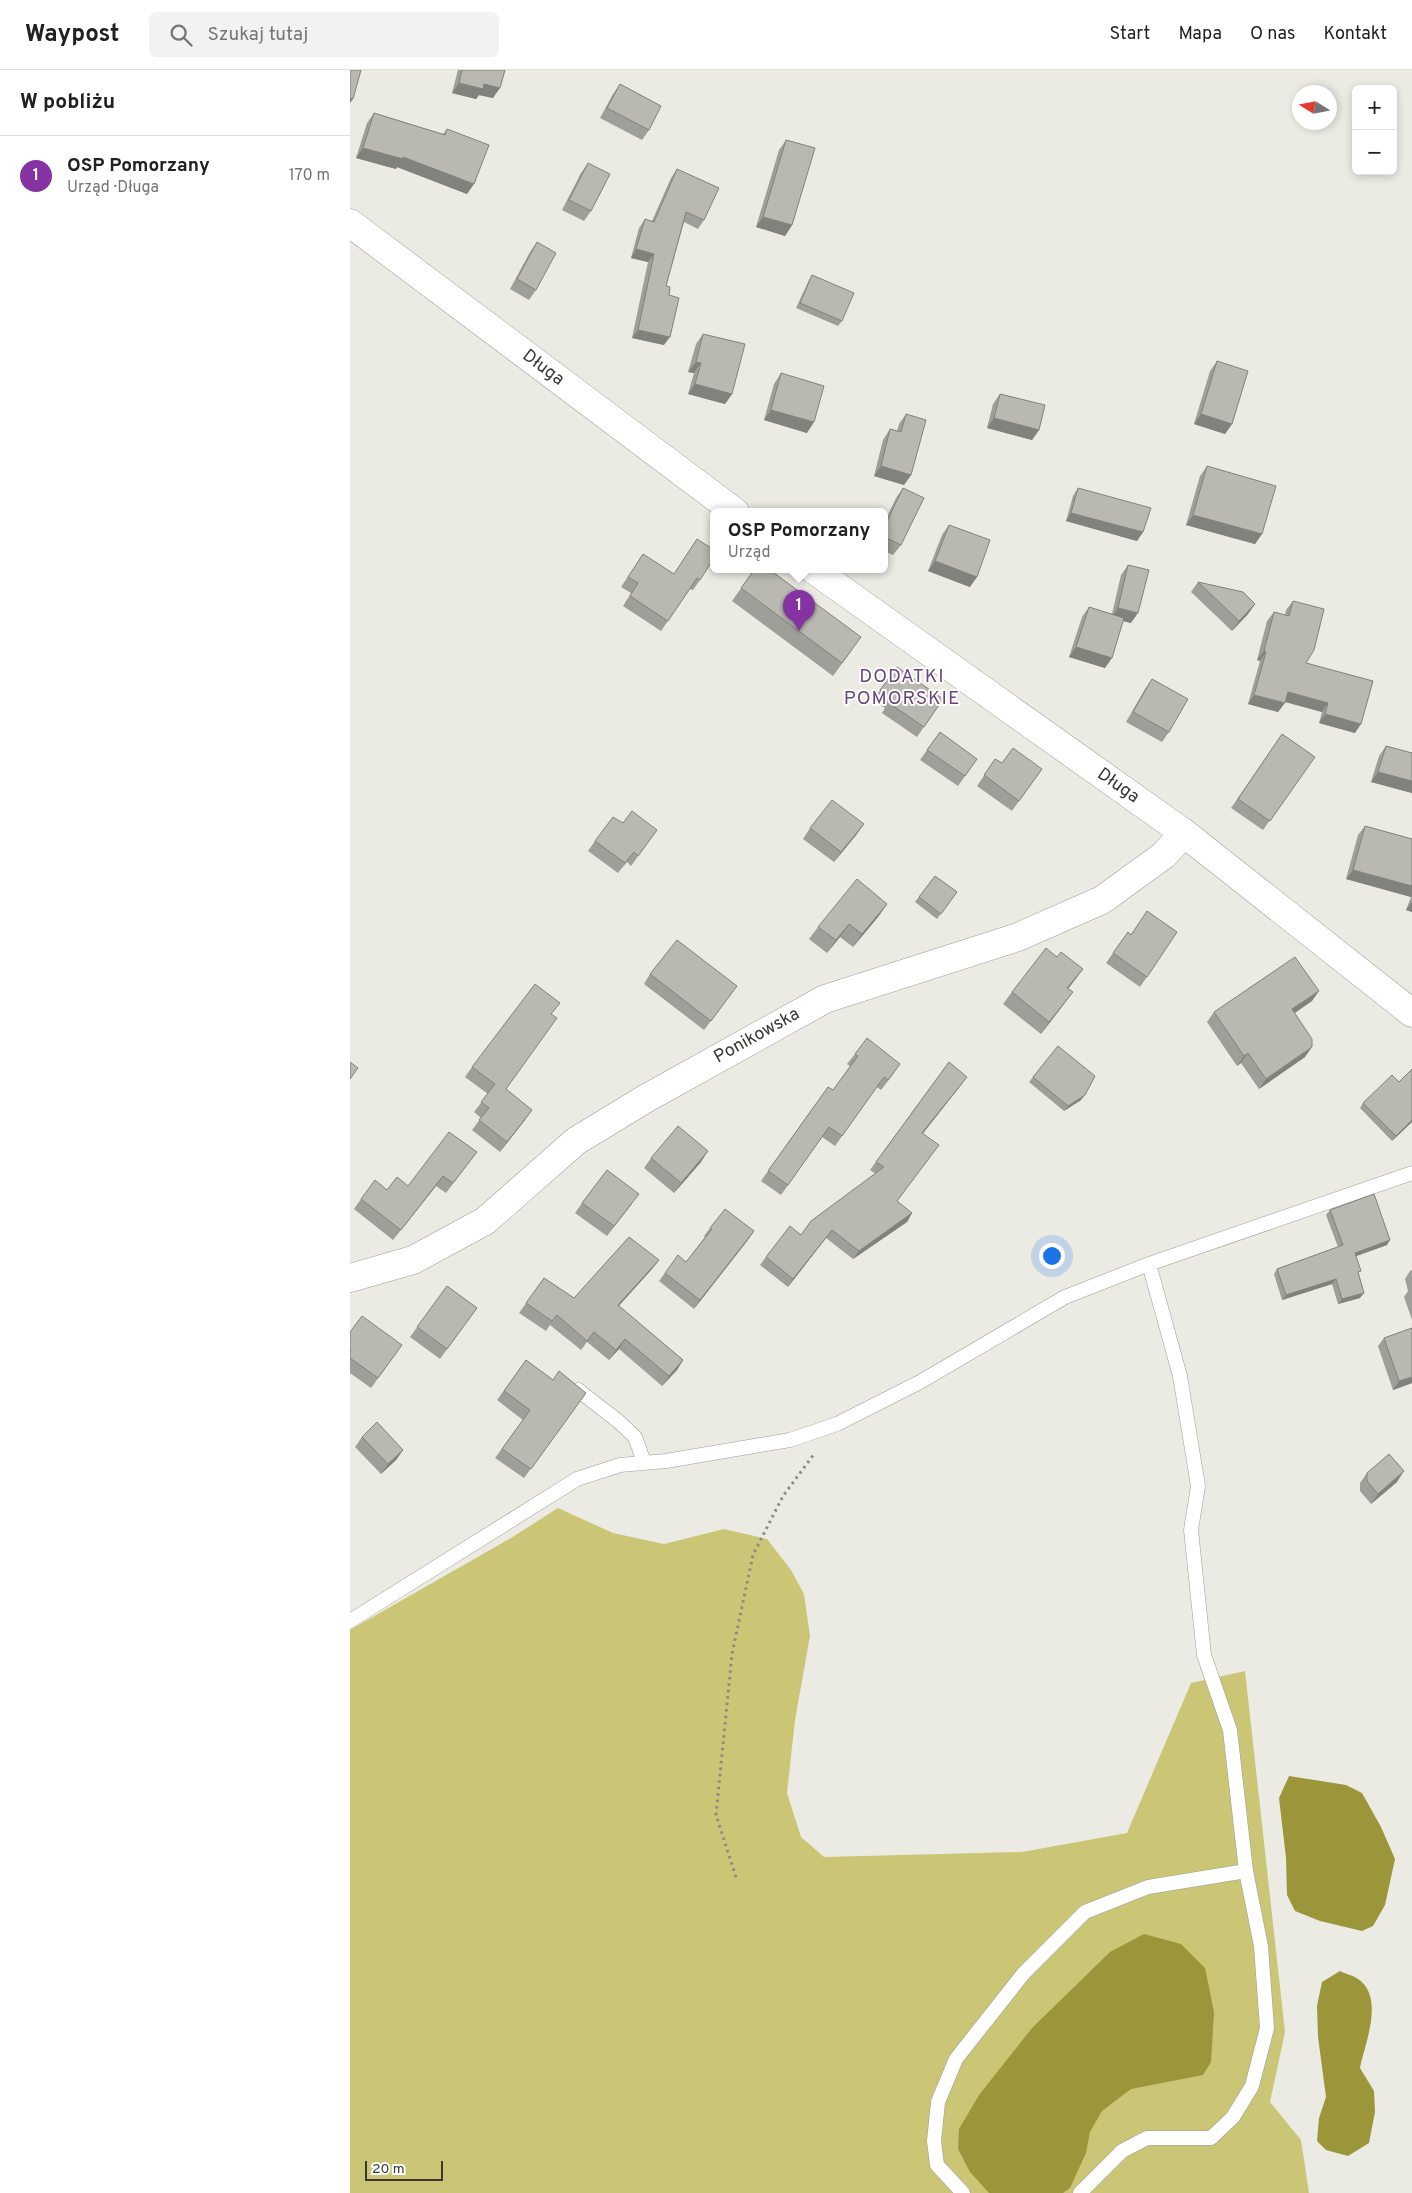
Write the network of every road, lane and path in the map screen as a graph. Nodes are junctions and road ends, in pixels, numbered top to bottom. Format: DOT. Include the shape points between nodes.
graph roads {
  1 [pos="350,223"];
  2 [pos="731,508"];
  3 [pos="818,573"];
  4 [pos="1184,833"];
  5 [pos="1412,1013"];
  6 [pos="1412,1173"];
  7 [pos="1149,1264"];
  8 [pos="350,1278"];
  9 [pos="578,1390"];
  10 [pos="837,1424"];
  11 [pos="644,1462"];
  12 [pos="350,1621"];
  13 [pos="1246,1871"];
  14 [pos="736,1877"];
  15 [pos="963,2193"];
  16 [pos="1080,2193"];
  1 -- 2 [label="street, Długa"];
  3 -- 4 [label="street, Długa"];
  4 -- 5 [label="street, Długa"];
  4 -- 8 [label="street, Ponikowska" via="1164,855 1102,900 1018,937 825,998 576,1141 485,1221 413,1260"];
  6 -- 7 [label="lane"];
  7 -- 10 [label="lane" via="1065,1296 920,1382"];
  7 -- 13 [label="lane" via="1180,1376 1198,1486 1191,1530 1204,1655 1230,1730"];
  9 -- 11 [label="lane" via="635,1436"];
  10 -- 11 [label="lane" via="790,1440"];
  10 -- 14 [label="path" via="783,1496 753,1555 732,1654 716,1815"];
  11 -- 12 [label="lane" via="620,1465 577,1479"];
  13 -- 15 [label="lane" via="1148,1887 1085,1912 1023,1974 956,2059 938,2102 934,2140 937,2165"];
  13 -- 16 [label="lane" via="1261,1946 1266,2028 1252,2086 1233,2117 1211,2138 1147,2138 1122,2150"];
}
